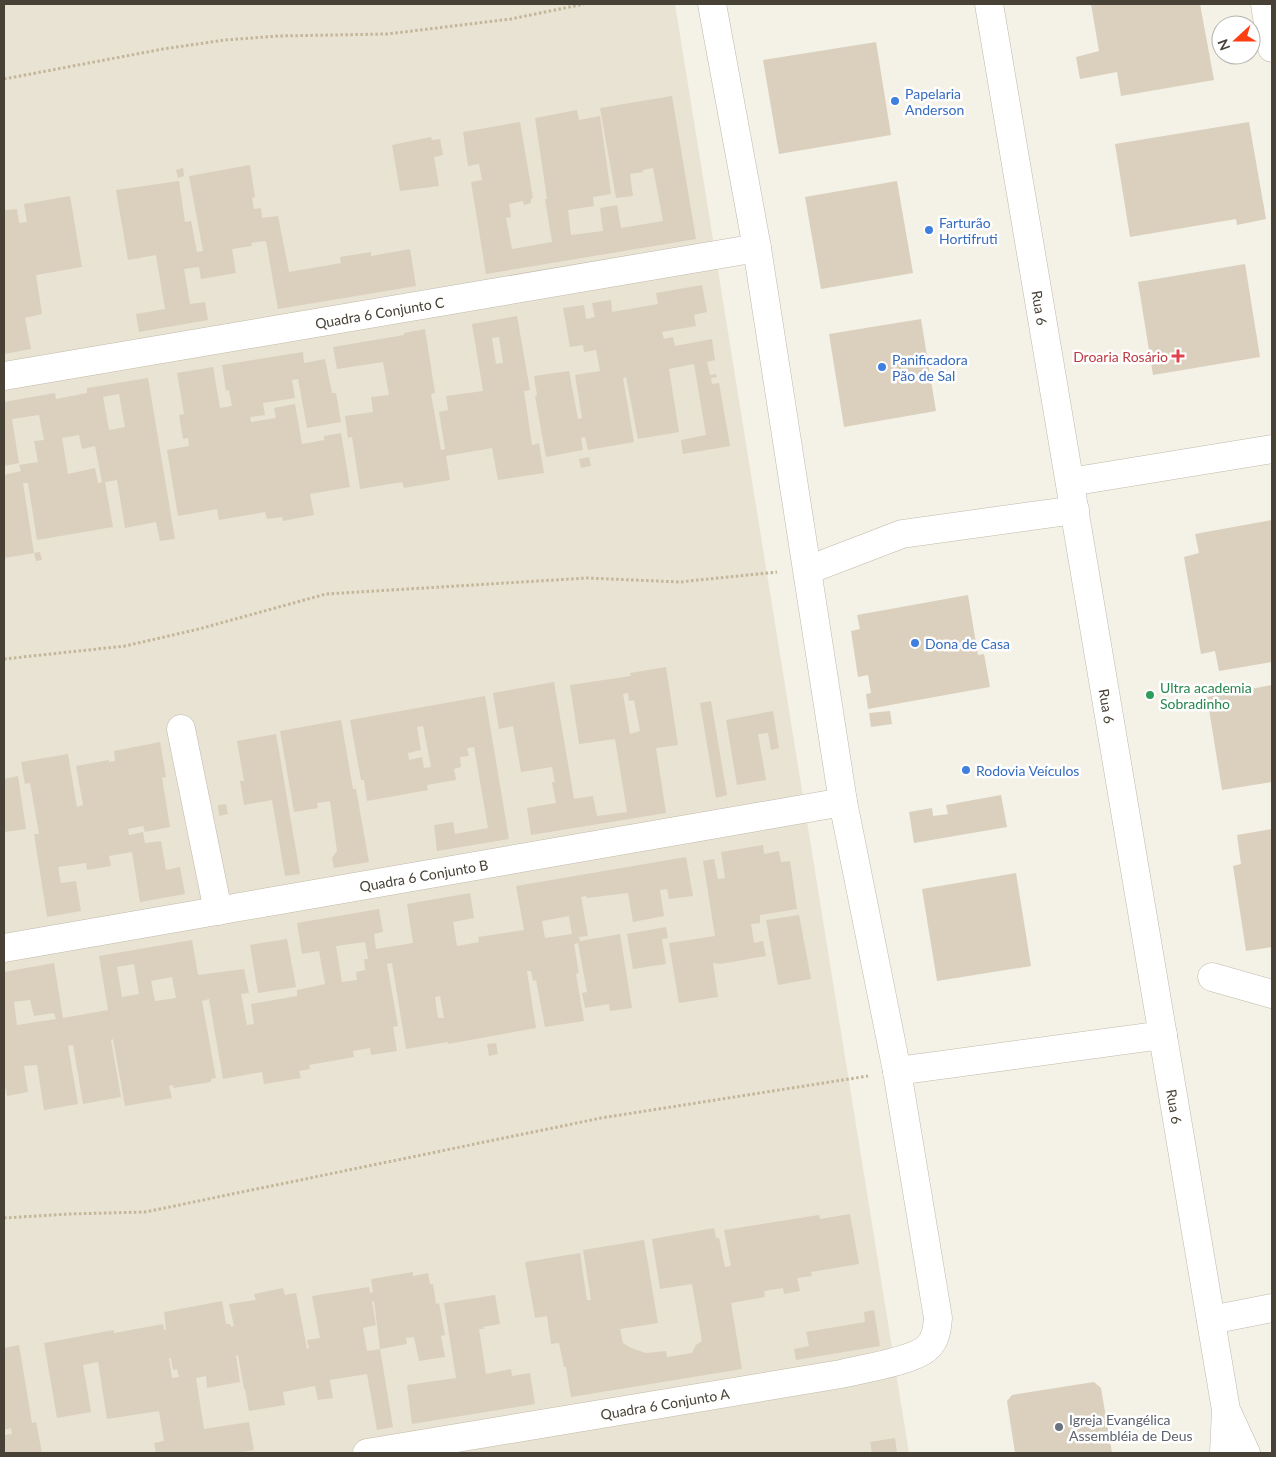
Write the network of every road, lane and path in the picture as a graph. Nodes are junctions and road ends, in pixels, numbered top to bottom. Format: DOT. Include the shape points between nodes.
graph roads {
  1 [pos="584,4"];
  2 [pos="712,4"];
  3 [pos="990,4"];
  4 [pos="1265,4"];
  5 [pos="1272,48"];
  6 [pos="4,79"];
  7 [pos="757,248"];
  8 [pos="4,376"];
  9 [pos="1272,449"];
  10 [pos="1070,482"];
  11 [pos="1075,510"];
  12 [pos="808,570"];
  13 [pos="4,659"];
  14 [pos="181,729"];
  15 [pos="843,802"];
  16 [pos="218,911"];
  17 [pos="4,948"];
  18 [pos="1212,977"];
  19 [pos="1272,994"];
  20 [pos="1163,1035"];
  21 [pos="897,1071"];
  22 [pos="4,1218"];
  23 [pos="1272,1308"];
  24 [pos="1211,1320"];
  25 [pos="1226,1410"];
  26 [pos="367,1453"];
  27 [pos="1224,1453"];
  28 [pos="1246,1453"];
  1 -- 6 [label="path" via="510,19 388,34 225,40"];
  2 -- 7 [label="street"];
  3 -- 10 [label="street, Rua 6"];
  4 -- 5 [label="street"];
  7 -- 8 [label="street, Quadra 6 Conjunto C"];
  7 -- 12 [label="street"];
  9 -- 10 [label="street"];
  10 -- 11 [label="street, Rua 6"];
  11 -- 12 [label="street" via="902,534"];
  11 -- 20 [label="street, Rua 6"];
  12 -- 13 [label="path" via="680,582 587,578 326,594 125,646"];
  12 -- 15 [label="street"];
  14 -- 16 [label="street"];
  15 -- 16 [label="street, Quadra 6 Conjunto B"];
  15 -- 21 [label="street"];
  16 -- 17 [label="street, Quadra 6 Conjunto B"];
  18 -- 19 [label="street"];
  20 -- 21 [label="street"];
  20 -- 24 [label="street, Rua 6"];
  21 -- 22 [label="path" via="600,1118 145,1212"];
  21 -- 26 [label="street, Quadra 6 Conjunto A" via="938,1318 936,1335 928,1348 912,1357 842,1374"];
  23 -- 24 [label="street"];
  24 -- 25 [label="street, Rua 6"];
  25 -- 27 [label="street, Rua 6"];
  25 -- 28 [label="street, Rua 6"];
}
